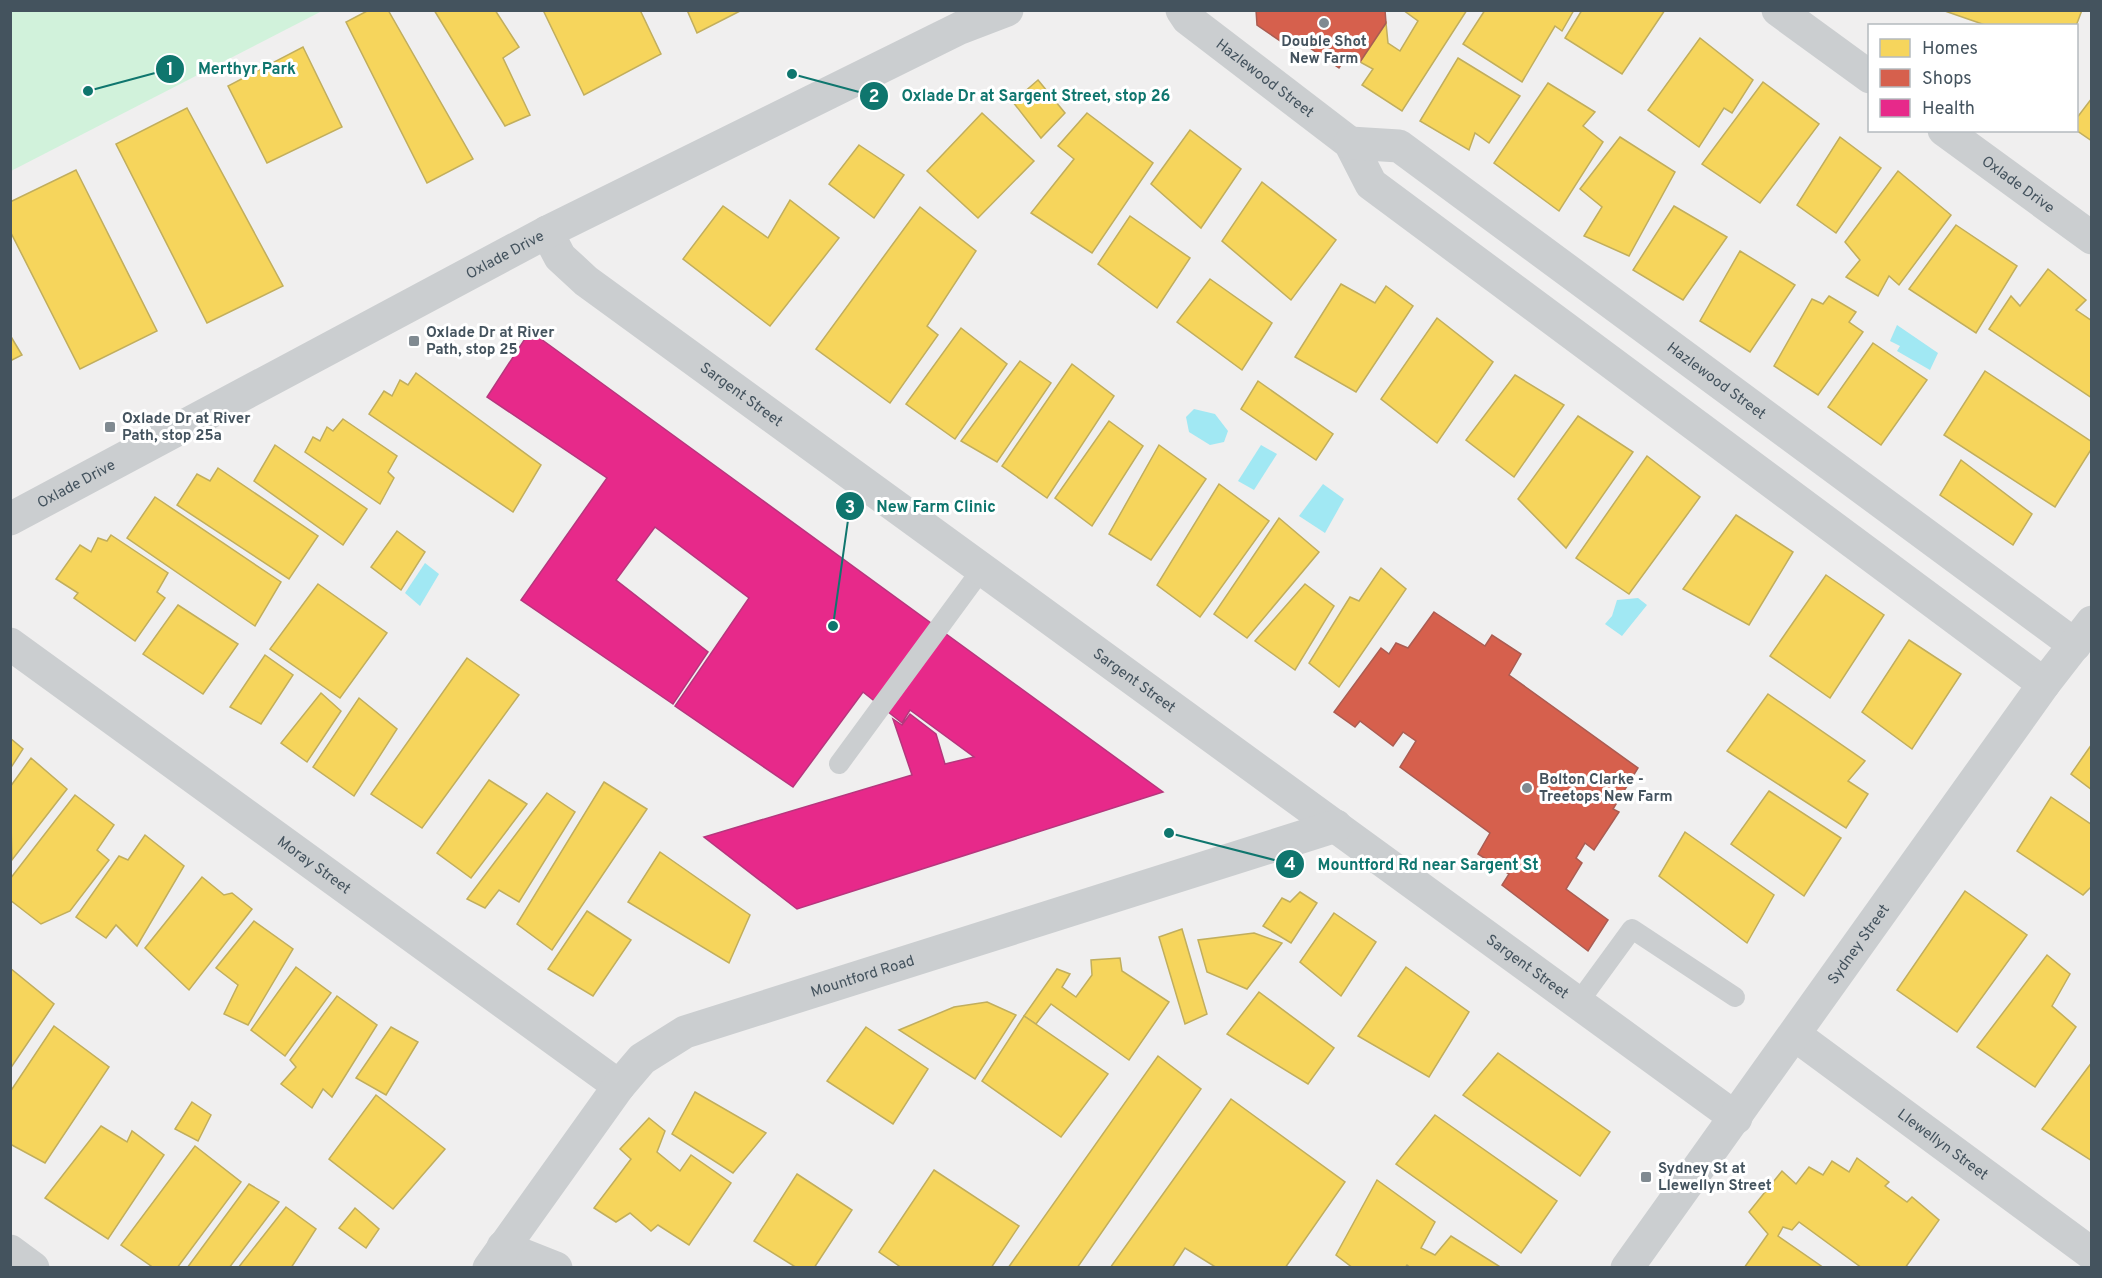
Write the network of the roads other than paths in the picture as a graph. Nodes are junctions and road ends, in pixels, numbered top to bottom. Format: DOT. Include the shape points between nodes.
graph roads {
  1 [pos="1007,10"];
  2 [pos="1182,10"];
  3 [pos="1779,10"];
  4 [pos="1868,75"];
  5 [pos="1947,132"];
  6 [pos="1350,143"];
  7 [pos="548,232"];
  8 [pos="2091,238"];
  9 [pos="10,519"];
  10 [pos="982,569"];
  11 [pos="2083,634"];
  12 [pos="10,644"];
  13 [pos="2044,684"];
  14 [pos="839,764"];
  15 [pos="1336,825"];
  16 [pos="1735,998"];
  17 [pos="1578,1003"];
  18 [pos="1795,1035"];
  19 [pos="619,1086"];
  20 [pos="1736,1118"];
  21 [pos="10,1251"];
  22 [pos="2091,1254"];
  23 [pos="496,1257"];
  24 [pos="33,1268"];
  25 [pos="556,1268"];
  26 [pos="1626,1268"];
  1 -- 7 [label="street, Oxlade Drive" via="960,28"];
  2 -- 6 [label="street, Hazlewood Street" via="1188,19"];
  3 -- 4 [label="street"];
  5 -- 8 [label="street, Oxlade Drive"];
  6 -- 11 [label="street, Hazlewood Street" via="1399,146"];
  6 -- 13 [label="street, Hazlewood Street" via="1371,184"];
  7 -- 9 [label="street, Oxlade Drive"];
  7 -- 10 [label="street, Sargent Street" via="560,257 586,281"];
  10 -- 14 [label="lane"];
  10 -- 15 [label="street, Sargent Street"];
  11 -- 13 [label="street, Sydney Street"];
  12 -- 19 [label="street, Moray Street"];
  13 -- 18 [label="street, Sydney Street"];
  15 -- 17 [label="street, Sargent Street"];
  15 -- 19 [label="street, Mountford Road" via="685,1032 642,1059"];
  16 -- 17 [label="lane" via="1632,929"];
  17 -- 20 [label="street, Sargent Street"];
  18 -- 20 [label="street, Sydney Street"];
  18 -- 22 [label="street, Llewellyn Street"];
  19 -- 23 [label="street, Mountford Road"];
  20 -- 26 [label="street, Sydney Street"];
  21 -- 24 [label="street"];
  23 -- 25 [label="street"];
}
